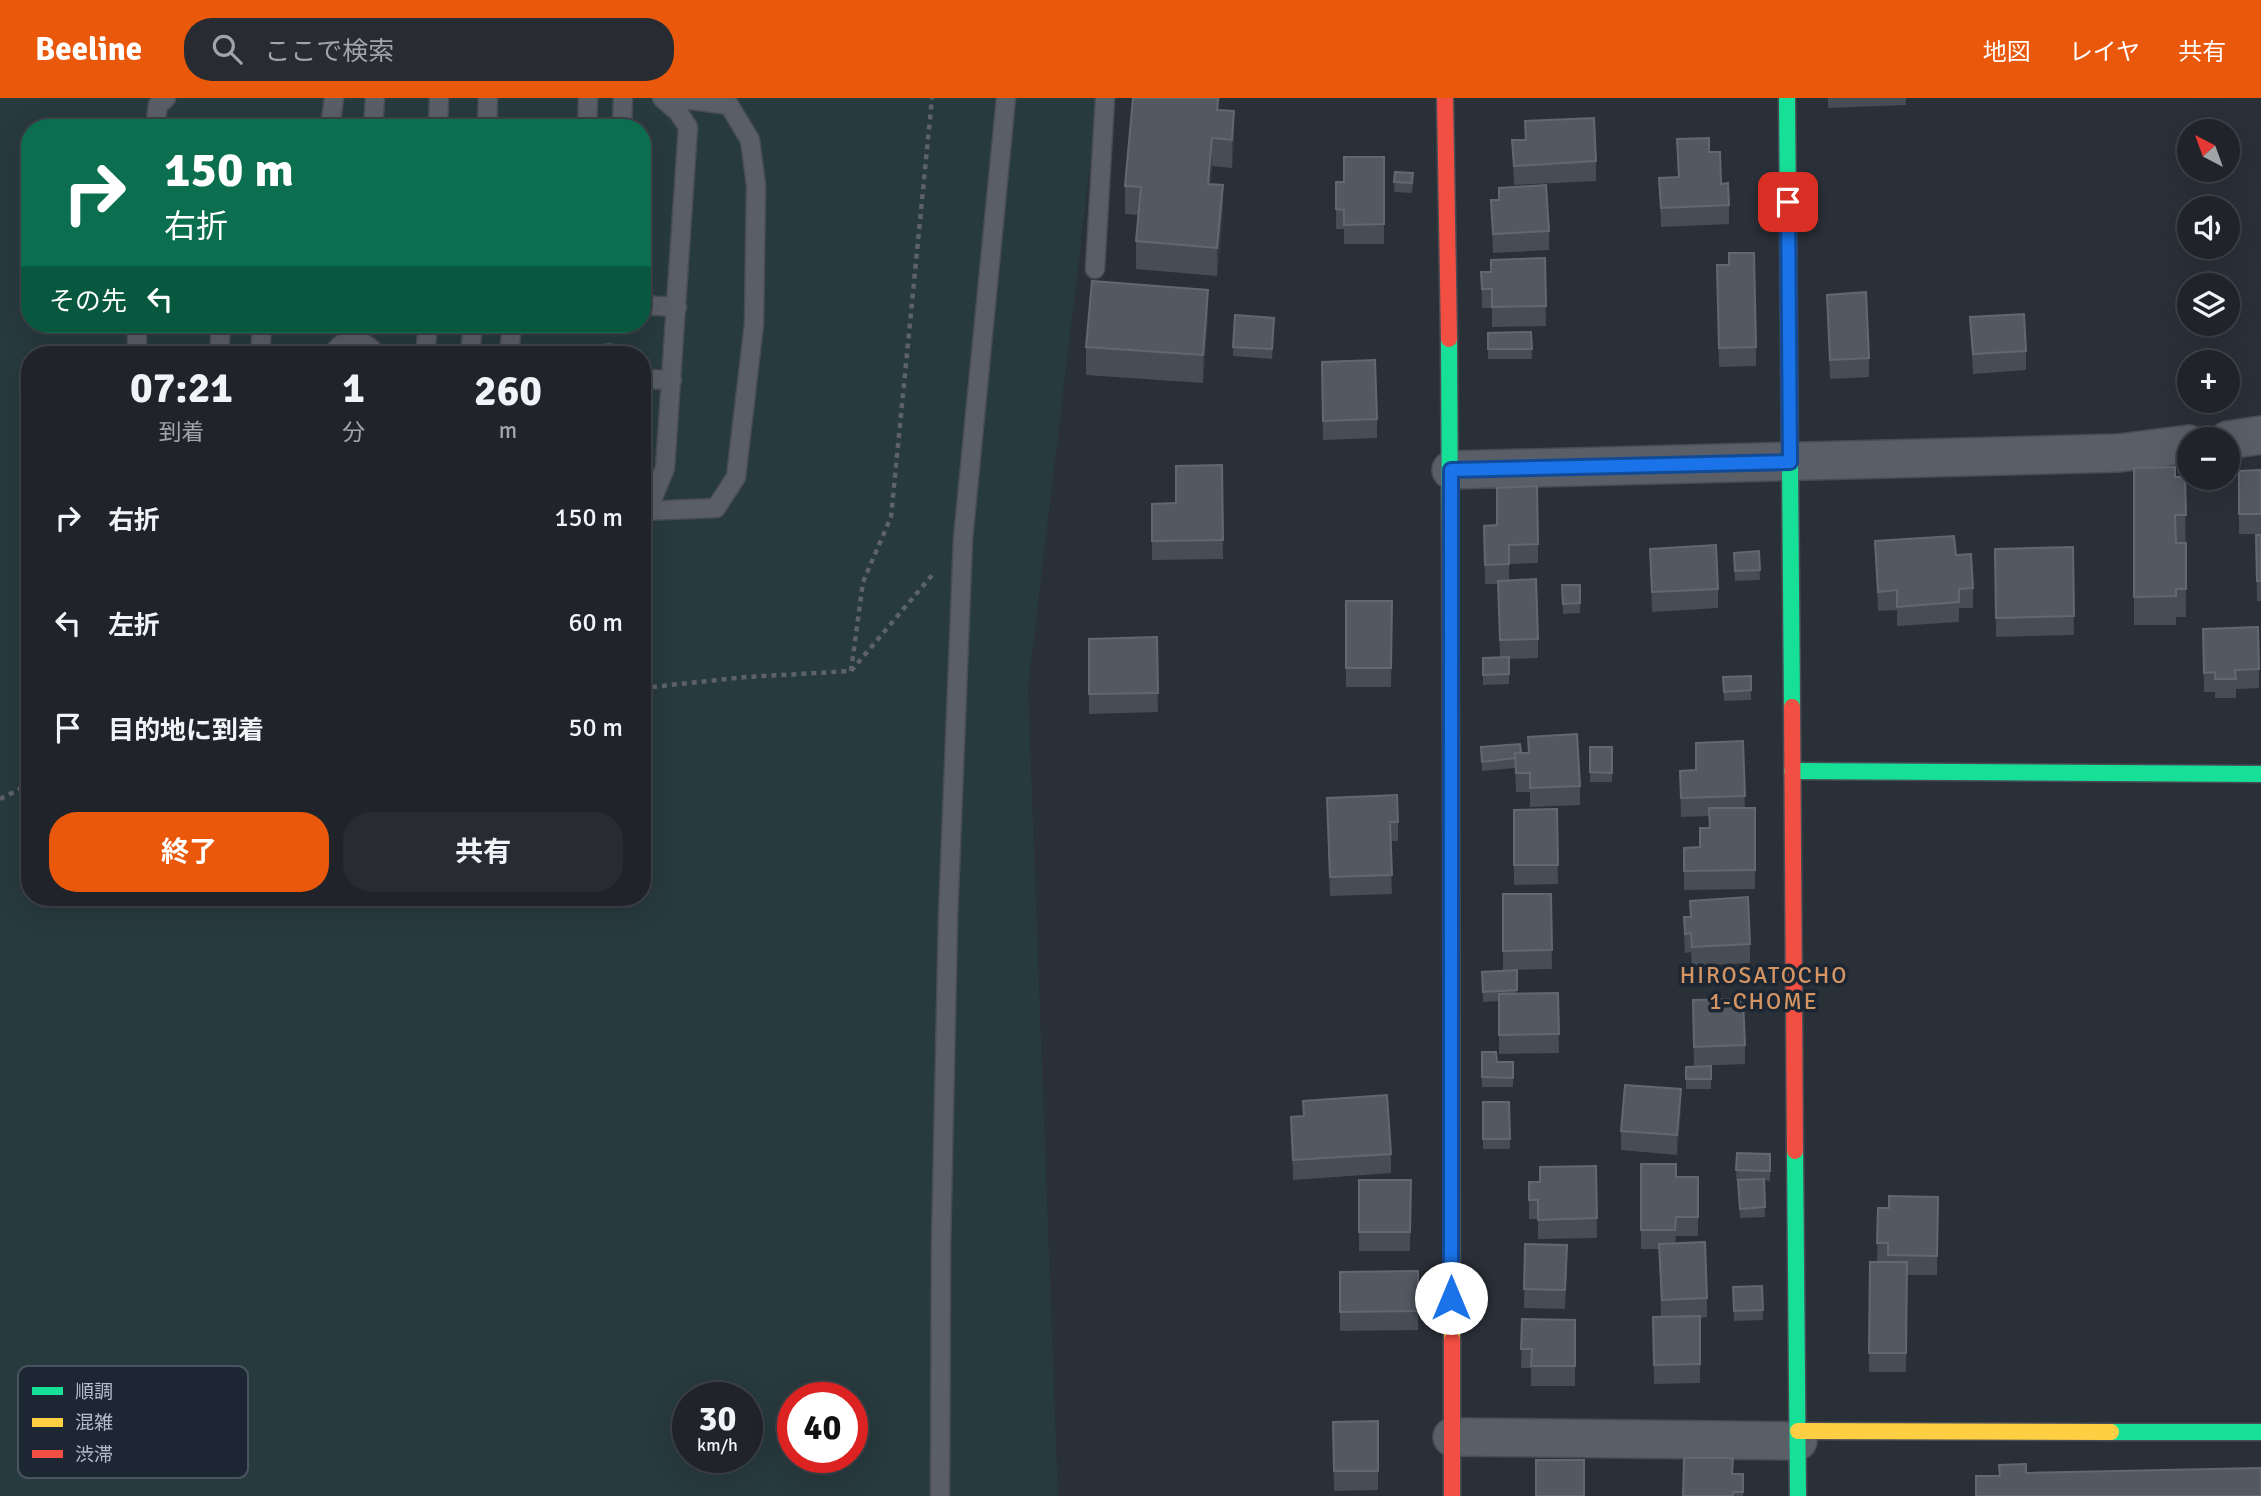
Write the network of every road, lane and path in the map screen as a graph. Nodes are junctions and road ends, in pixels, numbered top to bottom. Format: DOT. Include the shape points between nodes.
graph roads {
  1 [pos="166,98"];
  2 [pos="334,98"];
  3 [pos="375,98"];
  4 [pos="439,98"];
  5 [pos="488,98"];
  6 [pos="588,98"];
  7 [pos="623,98"];
  8 [pos="662,98"];
  9 [pos="676,98"];
  10 [pos="932,98"];
  11 [pos="1006,98"];
  12 [pos="1105,98"];
  13 [pos="1445,98"];
  14 [pos="1787,98"];
  15 [pos="156,119"];
  16 [pos="331,119"];
  17 [pos="374,119"];
  18 [pos="438,119"];
  19 [pos="487,119"];
  20 [pos="587,119"];
  21 [pos="622,119"];
  22 [pos="1095,269"];
  23 [pos="651,306"];
  24 [pos="677,307"];
  25 [pos="358,333"];
  26 [pos="340,346"];
  27 [pos="651,379"];
  28 [pos="672,380"];
  29 [pos="2261,435"];
  30 [pos="2240,438"];
  31 [pos="2177,446"];
  32 [pos="1790,462"];
  33 [pos="1451,470"];
  34 [pos="651,497"];
  35 [pos="651,511"];
  36 [pos="963,539"];
  37 [pos="852,671"];
  38 [pos="651,687"];
  39 [pos="1792,771"];
  40 [pos="2261,774"];
  41 [pos="21,788"];
  42 [pos="0,799"];
  43 [pos="2261,1432"];
  44 [pos="1798,1436"];
  45 [pos="1452,1437"];
  46 [pos="940,1496"];
  47 [pos="1452,1496"];
  48 [pos="1798,1496"];
  1 -- 15 [label="lane" via="158,105"];
  2 -- 16 [label="lane"];
  3 -- 17 [label="lane"];
  4 -- 18 [label="lane"];
  5 -- 19 [label="lane"];
  6 -- 20 [label="lane"];
  7 -- 21 [label="lane"];
  8 -- 24 [label="lane" via="688,127"];
  9 -- 35 [label="lane" via="729,105 750,140 756,185 754,324 737,477 716,508"];
  10 -- 37 [label="path" via="891,517 863,582"];
  11 -- 36 [label="lane"];
  12 -- 22 [label="lane"];
  13 -- 33 [label="street"];
  14 -- 32 [label="street"];
  23 -- 24 [label="lane"];
  24 -- 28 [label="lane"];
  25 -- 26 [label="lane"];
  27 -- 28 [label="lane"];
  28 -- 34 [label="lane" via="665,468"];
  29 -- 30 [label="street"];
  31 -- 32 [label="street" via="2119,453"];
  32 -- 33 [label="street"];
  32 -- 39 [label="street"];
  33 -- 45 [label="street"];
  36 -- 37 [label="path"];
  36 -- 46 [label="lane" via="948,918"];
  37 -- 38 [label="path"];
  39 -- 40 [label="street"];
  39 -- 44 [label="street"];
  41 -- 42 [label="path"];
  43 -- 44 [label="street"];
  44 -- 45 [label="street"];
  44 -- 48 [label="street"];
  45 -- 47 [label="street"];
}
